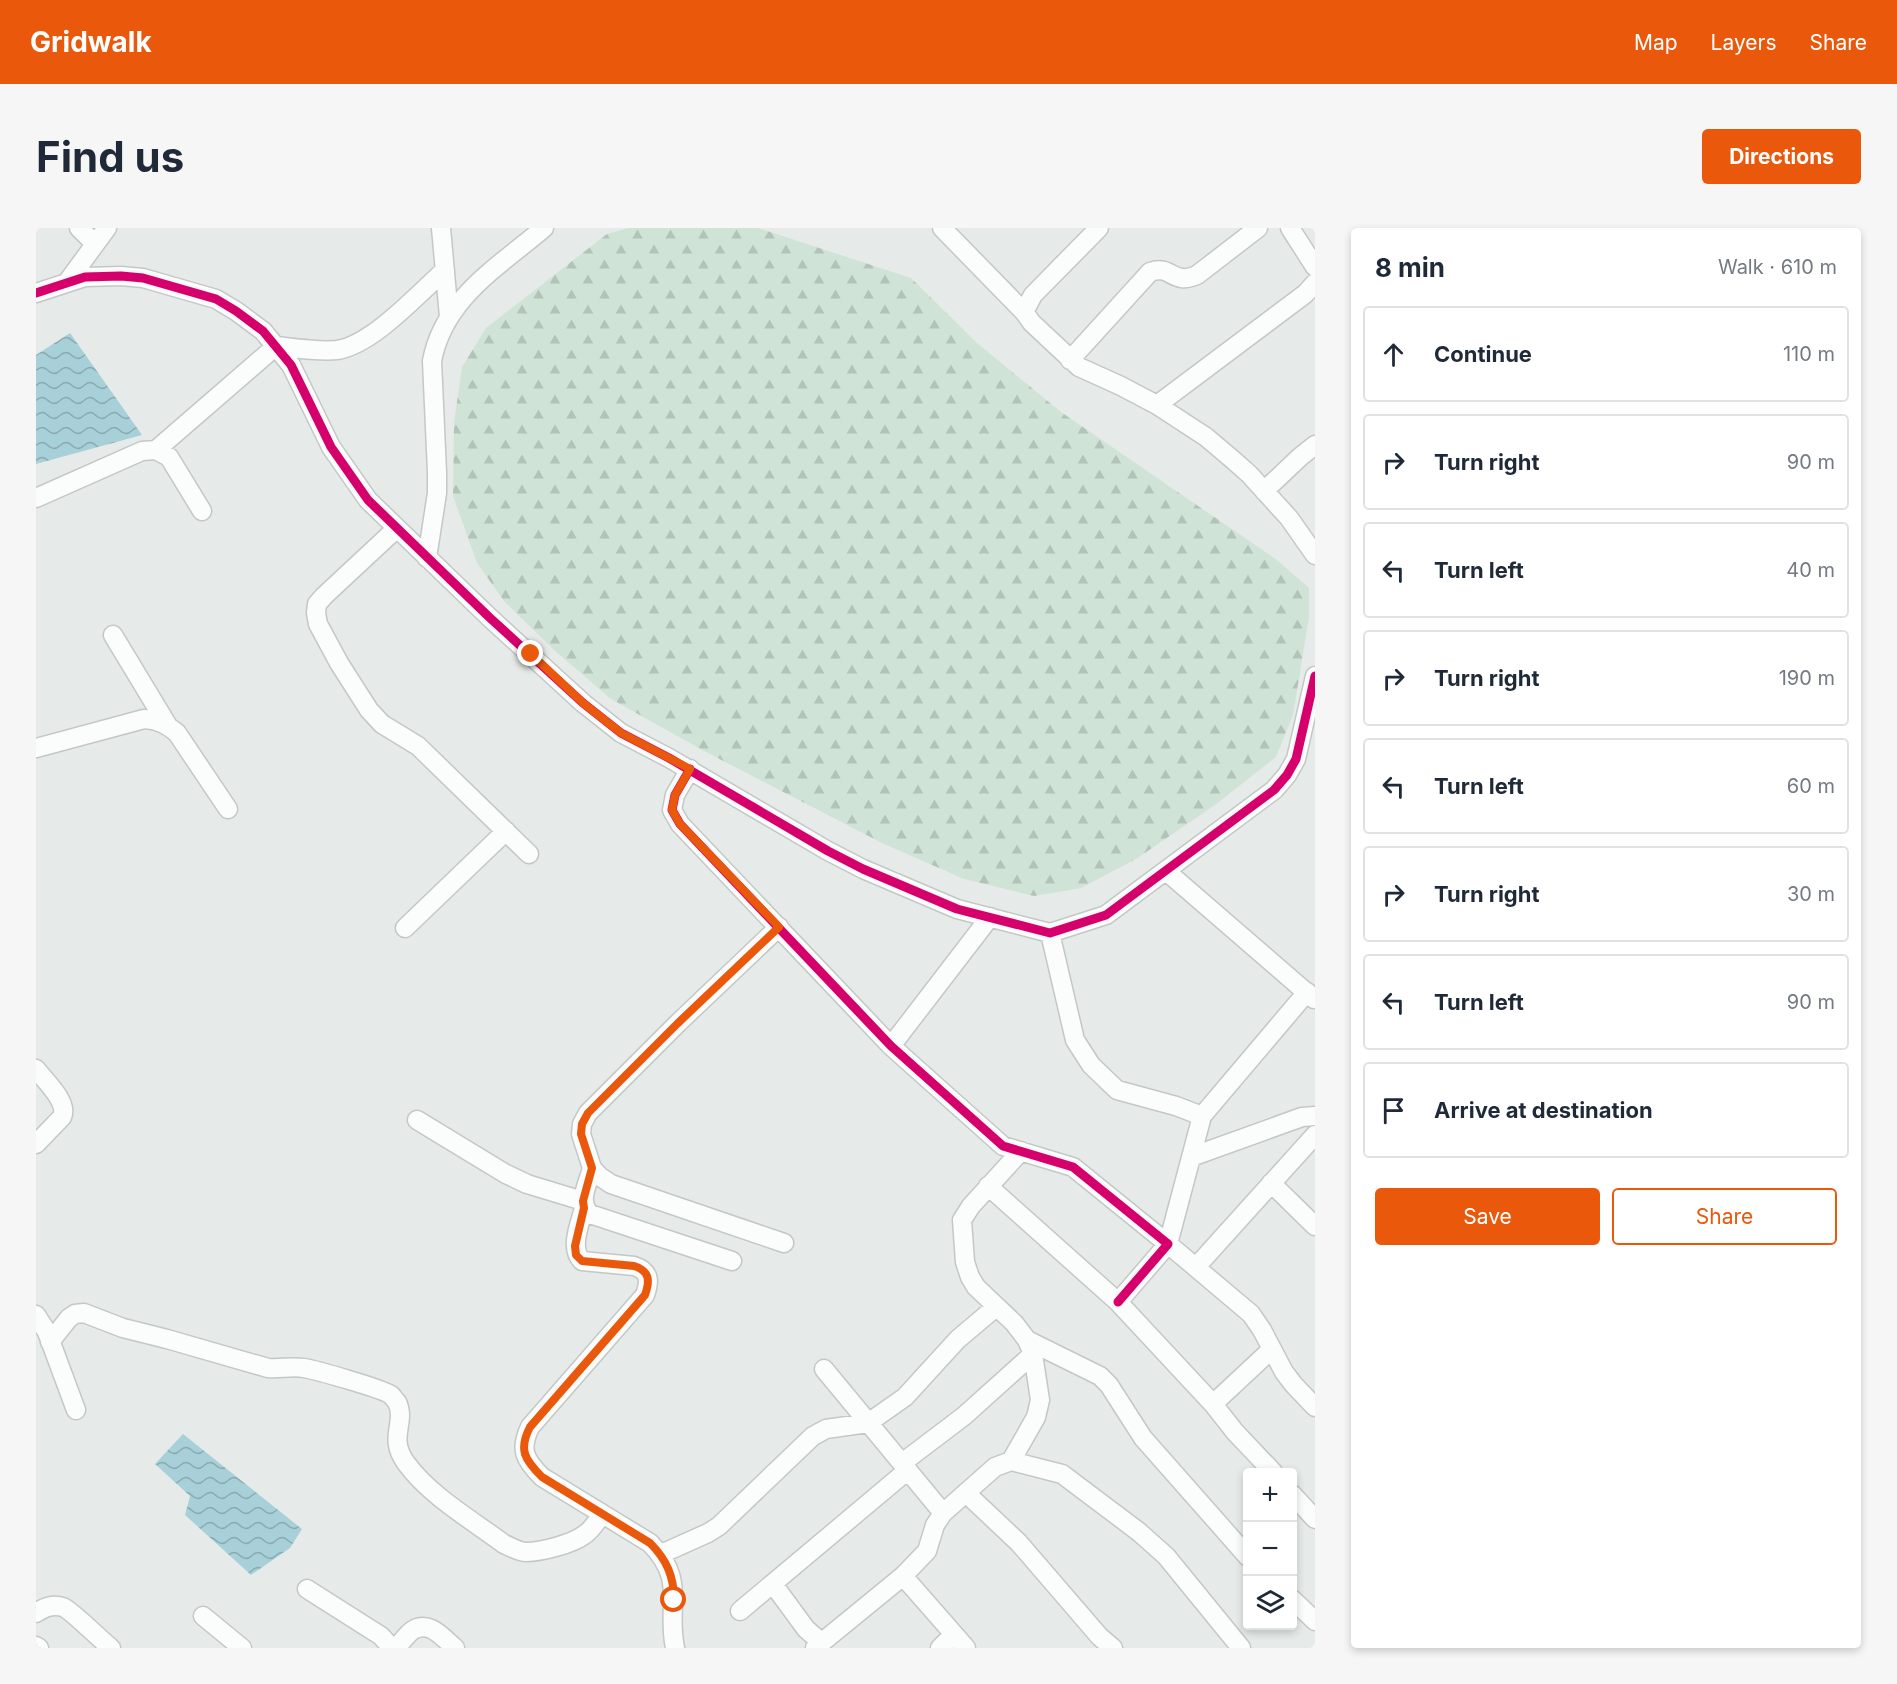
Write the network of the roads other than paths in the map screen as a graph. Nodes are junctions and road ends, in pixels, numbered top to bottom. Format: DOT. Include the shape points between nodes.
graph roads {
  1 [pos="79,228"];
  2 [pos="107,228"];
  3 [pos="441,228"];
  4 [pos="544,228"];
  5 [pos="942,228"];
  6 [pos="1099,228"];
  7 [pos="1258,228"];
  8 [pos="1290,228"];
  9 [pos="95,244"];
  10 [pos="1315,267"];
  11 [pos="445,270"];
  12 [pos="68,281"];
  13 [pos="1315,283"];
  14 [pos="37,295"];
  15 [pos="1024,312"];
  16 [pos="449,317"];
  17 [pos="276,346"];
  18 [pos="1070,360"];
  19 [pos="1157,405"];
  20 [pos="1315,445"];
  21 [pos="156,450"];
  22 [pos="1264,491"];
  23 [pos="36,498"];
  24 [pos="202,511"];
  25 [pos="397,528"];
  26 [pos="1315,555"];
  27 [pos="428,558"];
  28 [pos="113,634"];
  29 [pos="1315,676"];
  30 [pos="168,726"];
  31 [pos="36,748"];
  32 [pos="690,769"];
  33 [pos="228,809"];
  34 [pos="506,831"];
  35 [pos="529,854"];
  36 [pos="1166,871"];
  37 [pos="990,917"];
  38 [pos="779,927"];
  39 [pos="405,928"];
  40 [pos="1050,933"];
  41 [pos="1311,996"];
  42 [pos="891,1046"];
  43 [pos="36,1069"];
  44 [pos="1202,1116"];
  45 [pos="1315,1116"];
  46 [pos="417,1120"];
  47 [pos="1315,1136"];
  48 [pos="36,1144"];
  49 [pos="1021,1151"];
  50 [pos="1191,1156"];
  51 [pos="592,1168"];
  52 [pos="1271,1183"];
  53 [pos="988,1186"];
  54 [pos="583,1204"];
  55 [pos="1315,1226"];
  56 [pos="784,1243"];
  57 [pos="1168,1244"];
  58 [pos="732,1261"];
  59 [pos="1196,1267"];
  60 [pos="1118,1302"];
  61 [pos="996,1306"];
  62 [pos="36,1315"];
  63 [pos="50,1342"];
  64 [pos="1030,1347"];
  65 [pos="1272,1349"];
  66 [pos="824,1369"];
  67 [pos="1213,1404"];
  68 [pos="1315,1407"];
  69 [pos="76,1410"];
  70 [pos="868,1423"];
  71 [pos="1011,1461"];
  72 [pos="905,1466"];
  73 [pos="1268,1468"];
  74 [pos="966,1492"];
  75 [pos="1297,1499"];
  76 [pos="602,1514"];
  77 [pos="943,1514"];
  78 [pos="1315,1519"];
  79 [pos="1243,1551"];
  80 [pos="661,1554"];
  81 [pos="903,1576"];
  82 [pos="772,1584"];
  83 [pos="308,1589"];
  84 [pos="1297,1603"];
  85 [pos="740,1611"];
  86 [pos="36,1613"];
  87 [pos="203,1616"];
  88 [pos="1315,1621"];
  89 [pos="960,1641"];
  90 [pos="818,1645"];
  91 [pos="111,1648"];
  92 [pos="242,1648"];
  93 [pos="394,1648"];
  94 [pos="455,1648"];
  95 [pos="675,1648"];
  96 [pos="940,1648"];
  97 [pos="1113,1648"];
  98 [pos="1241,1648"];
  1 -- 9 [label="street"];
  2 -- 9 [label="street"];
  3 -- 11 [label="street"];
  4 -- 16 [label="street" via="479,282"];
  5 -- 15 [label="street"];
  6 -- 15 [label="street" via="1033,295"];
  7 -- 18 [label="street" via="1188,279 1158,269 1150,272"];
  8 -- 10 [label="street"];
  9 -- 12 [label="street"];
  11 -- 16 [label="street"];
  11 -- 17 [label="street" via="371,336 352,347 334,350"];
  12 -- 14 [label="street"];
  12 -- 17 [label="street" via="101,276 143,278 216,299 263,331"];
  13 -- 19 [label="street"];
  15 -- 18 [label="street"];
  16 -- 27 [label="street" via="432,361 437,472"];
  17 -- 21 [label="street"];
  17 -- 25 [label="street" via="291,365 331,447 368,500"];
  18 -- 19 [label="street"];
  19 -- 22 [label="street" via="1206,437"];
  20 -- 22 [label="street"];
  21 -- 23 [label="street" via="142,451"];
  21 -- 24 [label="street" via="169,457"];
  22 -- 26 [label="street"];
  25 -- 27 [label="street"];
  25 -- 34 [label="street" via="317,604 318,624 369,710 382,724 418,746"];
  27 -- 32 [label="street" via="583,703 621,733"];
  28 -- 30 [label="street"];
  29 -- 36 [label="street" via="1296,759 1287,775 1274,790"];
  30 -- 31 [label="street" via="144,719"];
  30 -- 33 [label="street" via="177,733"];
  32 -- 37 [label="street" via="863,869 957,909"];
  32 -- 38 [label="street" via="675,795 672,810 680,824"];
  34 -- 35 [label="street"];
  34 -- 39 [label="street"];
  36 -- 40 [label="street" via="1106,915"];
  36 -- 41 [label="street"];
  37 -- 40 [label="street"];
  37 -- 42 [label="street"];
  38 -- 42 [label="street"];
  38 -- 51 [label="street" via="588,1113 581,1134"];
  40 -- 44 [label="street" via="1075,1040 1091,1065 1118,1090"];
  41 -- 44 [label="street"];
  42 -- 49 [label="street" via="1003,1146"];
  43 -- 48 [label="street" via="58,1097 64,1112"];
  44 -- 50 [label="street"];
  45 -- 50 [label="street" via="1302,1117"];
  46 -- 54 [label="street" via="506,1174"];
  47 -- 52 [label="street"];
  49 -- 53 [label="street"];
  49 -- 57 [label="street" via="1073,1167"];
  50 -- 57 [label="street"];
  51 -- 54 [label="street"];
  51 -- 56 [label="street" via="610,1184"];
  52 -- 55 [label="street"];
  52 -- 59 [label="street"];
  53 -- 60 [label="street"];
  53 -- 61 [label="street" via="962,1220 963,1236 970,1277"];
  54 -- 58 [label="street" via="590,1214"];
  54 -- 76 [label="street" via="576,1255 582,1261 642,1268 649,1283 645,1295 530,1427 524,1451 529,1465 542,1477"];
  57 -- 59 [label="street"];
  57 -- 60 [label="street"];
  59 -- 65 [label="street" via="1251,1314"];
  60 -- 67 [label="street"];
  61 -- 64 [label="street" via="1014,1323"];
  61 -- 70 [label="street" via="958,1339 905,1397"];
  62 -- 63 [label="street"];
  63 -- 69 [label="street"];
  63 -- 76 [label="street" via="69,1318 84,1313 123,1328 268,1368 307,1368 385,1392 397,1402 398,1451 406,1464 426,1487 515,1549 525,1552 569,1543 589,1531"];
  64 -- 71 [label="street" via="1040,1400 1036,1417"];
  64 -- 72 [label="street" via="964,1416"];
  64 -- 79 [label="street" via="1100,1376 1143,1438"];
  65 -- 67 [label="street"];
  65 -- 68 [label="street" via="1284,1372"];
  66 -- 70 [label="street"];
  67 -- 73 [label="street"];
  70 -- 72 [label="street"];
  70 -- 80 [label="street" via="826,1429 813,1436 719,1526"];
  71 -- 74 [label="street" via="995,1467"];
  71 -- 98 [label="street" via="1062,1474 1139,1532 1166,1556"];
  72 -- 77 [label="street"];
  72 -- 82 [label="street"];
  74 -- 77 [label="street"];
  74 -- 97 [label="street" via="1019,1543"];
  75 -- 78 [label="street"];
  76 -- 80 [label="street"];
  77 -- 81 [label="street" via="935,1524 927,1551"];
  80 -- 95 [label="street" via="674,1583"];
  81 -- 89 [label="street"];
  81 -- 90 [label="street"];
  82 -- 85 [label="street"];
  82 -- 90 [label="street"];
  83 -- 93 [label="street"];
  84 -- 88 [label="street"];
  86 -- 91 [label="street" via="50,1606 64,1607"];
  87 -- 92 [label="street"];
  89 -- 96 [label="street"];
  93 -- 94 [label="street" via="413,1630 425,1626"];
}
